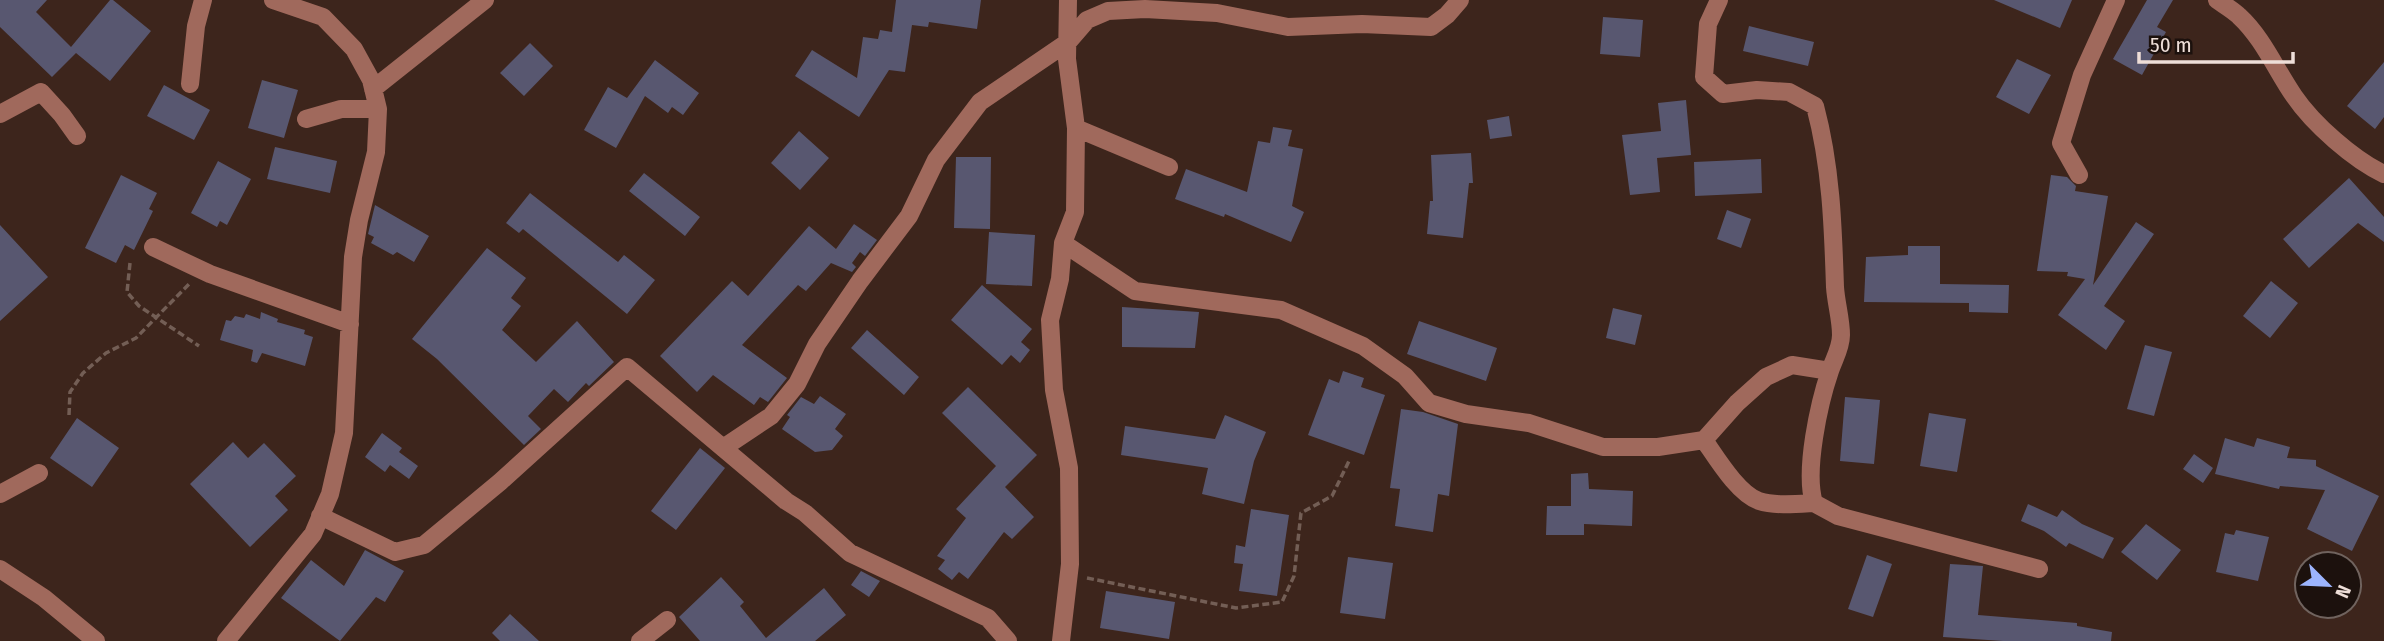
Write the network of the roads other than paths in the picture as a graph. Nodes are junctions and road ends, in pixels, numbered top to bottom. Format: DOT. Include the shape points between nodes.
graph roads {
  1 [pos="203,0"];
  2 [pos="273,0"];
  3 [pos="485,0"];
  4 [pos="1068,0"];
  5 [pos="1460,0"];
  6 [pos="1719,0"];
  7 [pos="2116,0"];
  8 [pos="2217,0"];
  9 [pos="1068,42"];
  10 [pos="190,85"];
  11 [pos="373,89"];
  12 [pos="378,109"];
  13 [pos="0,114"];
  14 [pos="306,119"];
  15 [pos="1076,128"];
  16 [pos="77,136"];
  17 [pos="1168,167"];
  18 [pos="2079,174"];
  19 [pos="2384,174"];
  20 [pos="1063,243"];
  21 [pos="153,247"];
  22 [pos="350,324"];
  23 [pos="1830,371"];
  24 [pos="1704,440"];
  25 [pos="723,448"];
  26 [pos="39,472"];
  27 [pos="0,494"];
  28 [pos="1814,503"];
  29 [pos="320,516"];
  30 [pos="0,569"];
  31 [pos="2039,569"];
  32 [pos="667,620"];
  33 [pos="96,641"];
  34 [pos="226,641"];
  35 [pos="640,641"];
  36 [pos="1007,641"];
  37 [pos="1060,641"];
  1 -- 10 [label="street"];
  2 -- 11 [label="street" via="323,17 354,49"];
  3 -- 11 [label="street"];
  4 -- 9 [label="street"];
  5 -- 9 [label="street" via="1431,27 1288,27 1217,13 1108,11 1087,20"];
  6 -- 23 [label="street" via="1708,24 1704,77 1723,94 1789,92 1815,106 1830,181 1841,334"];
  7 -- 18 [label="street" via="2081,75 2061,143"];
  8 -- 19 [label="street" via="2239,16 2295,98 2323,129"];
  9 -- 15 [label="street"];
  9 -- 25 [label="street" via="980,102 936,160 909,216 817,344 797,384 771,416"];
  11 -- 12 [label="street"];
  12 -- 14 [label="street" via="341,109"];
  12 -- 22 [label="street" via="376,152 353,257"];
  13 -- 16 [label="street" via="41,92"];
  15 -- 17 [label="street"];
  15 -- 20 [label="street" via="1075,212"];
  20 -- 24 [label="street" via="1135,291 1281,310 1363,346 1405,376 1429,403 1466,414 1529,423 1603,447 1658,447"];
  20 -- 37 [label="street" via="1050,320 1054,390 1069,468 1069,575"];
  21 -- 22 [label="street" via="202,270"];
  22 -- 29 [label="street" via="344,433"];
  23 -- 24 [label="street" via="1792,365 1766,377"];
  23 -- 28 [label="street" via="1812,452"];
  24 -- 28 [label="street" via="1733,481 1758,501"];
  25 -- 29 [label="street" via="627,367 424,545 395,552"];
  25 -- 36 [label="street" via="850,553 988,618"];
  26 -- 27 [label="street"];
  28 -- 31 [label="street" via="1838,516"];
  29 -- 34 [label="street" via="313,534"];
  30 -- 33 [label="street"];
  32 -- 35 [label="street"];
}
